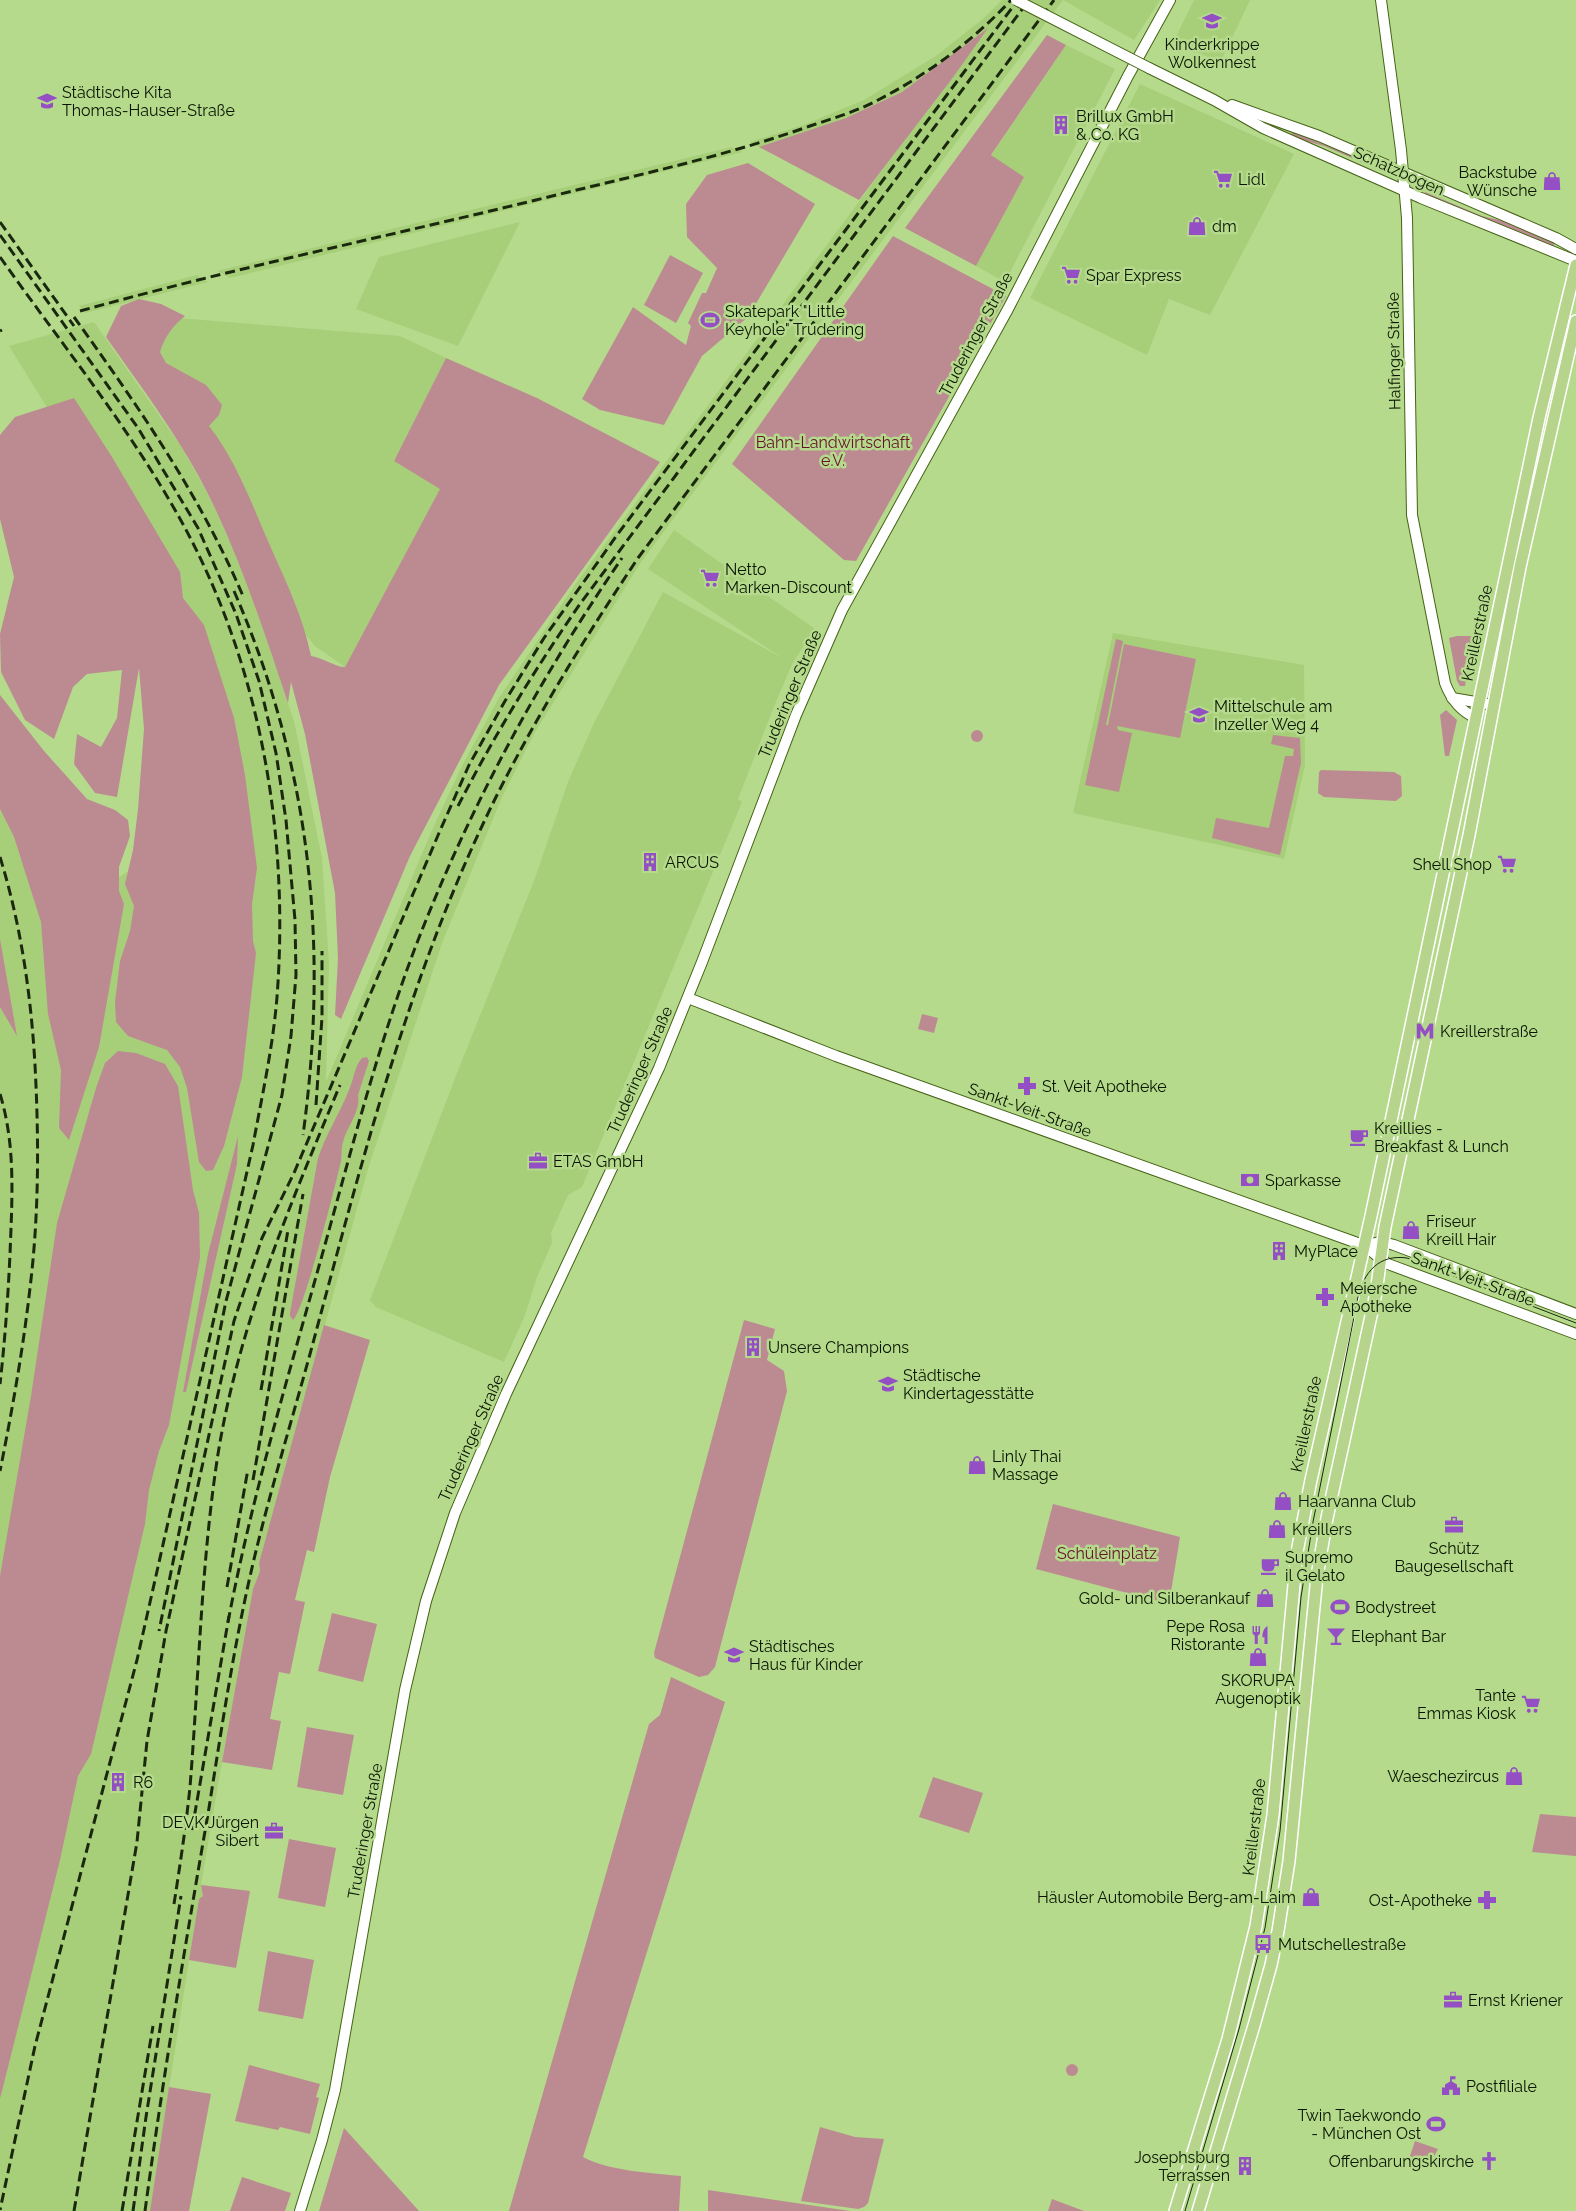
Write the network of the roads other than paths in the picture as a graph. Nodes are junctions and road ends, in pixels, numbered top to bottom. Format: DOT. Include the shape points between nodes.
graph roads {
  1 [pos="1016,0"];
  2 [pos="1170,0"];
  3 [pos="1381,0"];
  4 [pos="1214,100"];
  5 [pos="1402,172"];
  6 [pos="1404,190"];
  7 [pos="1576,249"];
  8 [pos="1576,261"];
  9 [pos="1576,265"];
  10 [pos="1576,322"];
  11 [pos="1452,698"];
  12 [pos="1480,702"];
  13 [pos="1493,705"];
  14 [pos="1476,718"];
  15 [pos="688,998"];
  16 [pos="1383,1242"];
  17 [pos="1364,1245"];
  18 [pos="1381,1260"];
  19 [pos="1576,1314"];
  20 [pos="1576,1334"];
  21 [pos="300,2211"];
  22 [pos="1176,2211"];
  23 [pos="1198,2211"];
  1 -- 4 [label="street, Schatzbogen, bridge"];
  2 -- 15 [label="street, Truderinger Straße" via="1008,309 842,610 782,749"];
  3 -- 5 [label="street, Halfinger Straße"];
  4 -- 5 [label="street, Schatzbogen" via="1302,129"];
  4 -- 6 [label="street, Schatzbogen" via="1263,128"];
  5 -- 6 [label="street, Halfinger Straße"];
  5 -- 7 [label="street, Schatzbogen"];
  6 -- 8 [label="street, Schatzbogen"];
  6 -- 11 [label="street, Halfinger Straße" via="1408,232 1412,515 1443,677"];
  9 -- 12 [label="main road, Kreillerstraße" via="1539,418"];
  10 -- 13 [label="main road, Kreillerstraße" via="1520,567"];
  11 -- 12 [label="street"];
  11 -- 14 [label="street, Halfinger Straße" via="1462,710"];
  12 -- 13 [label="street"];
  12 -- 14 [label="main road, Kreillerstraße"];
  13 -- 16 [label="main road, Kreillerstraße" via="1471,827"];
  14 -- 17 [label="main road, Kreillerstraße"];
  15 -- 17 [label="street, Sankt-Veit-Straße" via="836,1056"];
  15 -- 21 [label="street, Truderinger Straße" via="640,1110 495,1420 454,1513 434,1572 405,1690 335,2090"];
  16 -- 17 [label="street, Sankt-Veit-Straße"];
  16 -- 18 [label="main road, Kreillerstraße"];
  16 -- 19 [label="street, Sankt-Veit-Straße"];
  17 -- 18 [label="street, Sankt-Veit-Straße"];
  17 -- 22 [label="main road, Kreillerstraße" via="1297,1552 1273,1815 1256,1926 1230,2031"];
  18 -- 20 [label="street, Sankt-Veit-Straße"];
  18 -- 23 [label="main road, Kreillerstraße" via="1317,1576 1290,1852 1276,1937 1256,2022"];
}
